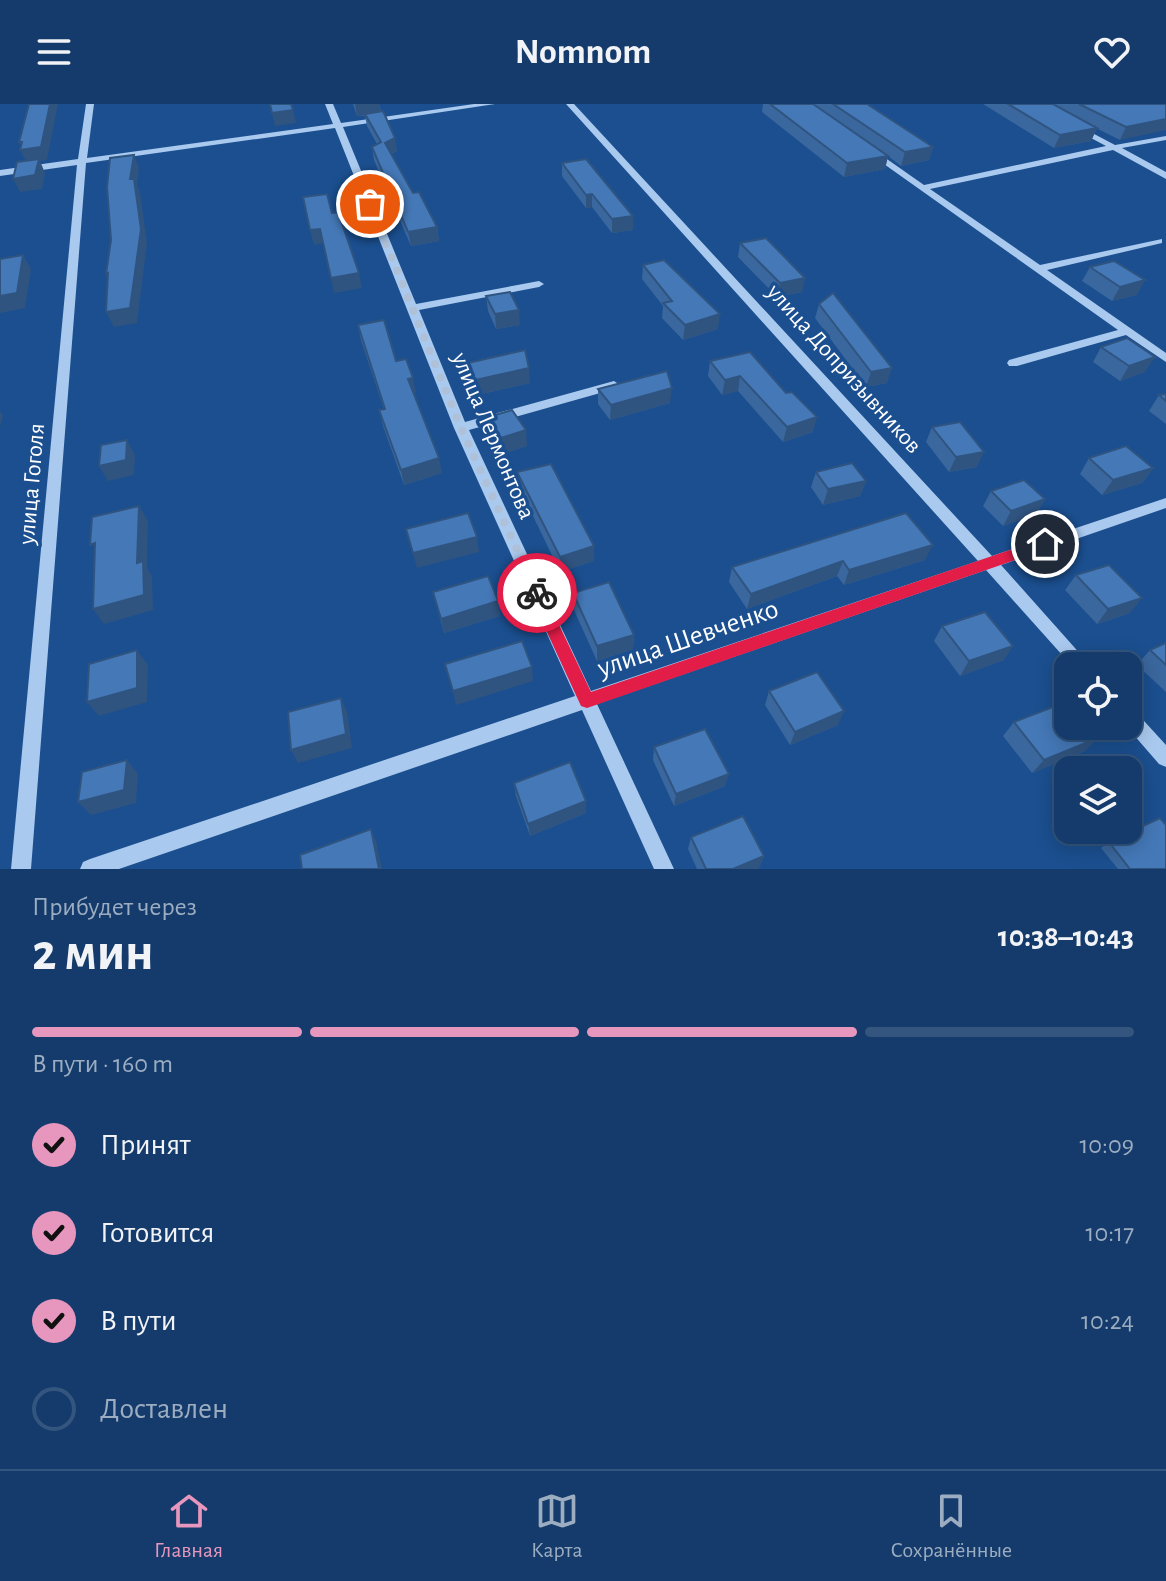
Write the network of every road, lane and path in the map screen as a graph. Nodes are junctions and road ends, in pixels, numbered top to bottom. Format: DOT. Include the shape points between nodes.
graph roads {
  1 [pos="90,104"];
  2 [pos="329,104"];
  3 [pos="491,104"];
  4 [pos="570,104"];
  5 [pos="338,126"];
  6 [pos="1076,126"];
  7 [pos="1166,138"];
  8 [pos="863,146"];
  9 [pos="1114,148"];
  10 [pos="82,161"];
  11 [pos="0,173"];
  12 [pos="1166,176"];
  13 [pos="923,188"];
  14 [pos="1158,241"];
  15 [pos="1038,269"];
  16 [pos="539,284"];
  17 [pos="413,308"];
  18 [pos="1128,331"];
  19 [pos="1166,358"];
  20 [pos="1013,363"];
  21 [pos="629,381"];
  22 [pos="461,428"];
  23 [pos="1166,503"];
  24 [pos="989,562"];
  25 [pos="1070,652"];
  26 [pos="587,701"];
  27 [pos="1142,731"];
  28 [pos="1166,758"];
  29 [pos="21,869"];
  30 [pos="90,869"];
  31 [pos="664,869"];
  1 -- 10 [label="street, улица Гоголя"];
  2 -- 5 [label="street, улица Лермонтова"];
  3 -- 5 [label="street"];
  4 -- 24 [label="street, улица Допризывников"];
  5 -- 10 [label="street"];
  5 -- 17 [label="street, улица Лермонтова"];
  6 -- 9 [label="street"];
  7 -- 9 [label="street"];
  8 -- 13 [label="street"];
  9 -- 12 [label="street"];
  9 -- 13 [label="street"];
  10 -- 11 [label="street"];
  10 -- 29 [label="street, улица Гоголя"];
  13 -- 15 [label="street"];
  14 -- 15 [label="street"];
  15 -- 18 [label="street"];
  16 -- 17 [label="street"];
  17 -- 22 [label="street, улица Лермонтова"];
  18 -- 19 [label="street"];
  18 -- 20 [label="street"];
  21 -- 22 [label="street"];
  22 -- 26 [label="street, улица Лермонтова"];
  23 -- 24 [label="street, улица Шевченко"];
  24 -- 25 [label="street, улица Допризывников"];
  24 -- 26 [label="street, улица Шевченко"];
  26 -- 30 [label="street, улица Шевченко"];
  26 -- 31 [label="street, улица Лермонтова"];
  27 -- 28 [label="street"];
}
